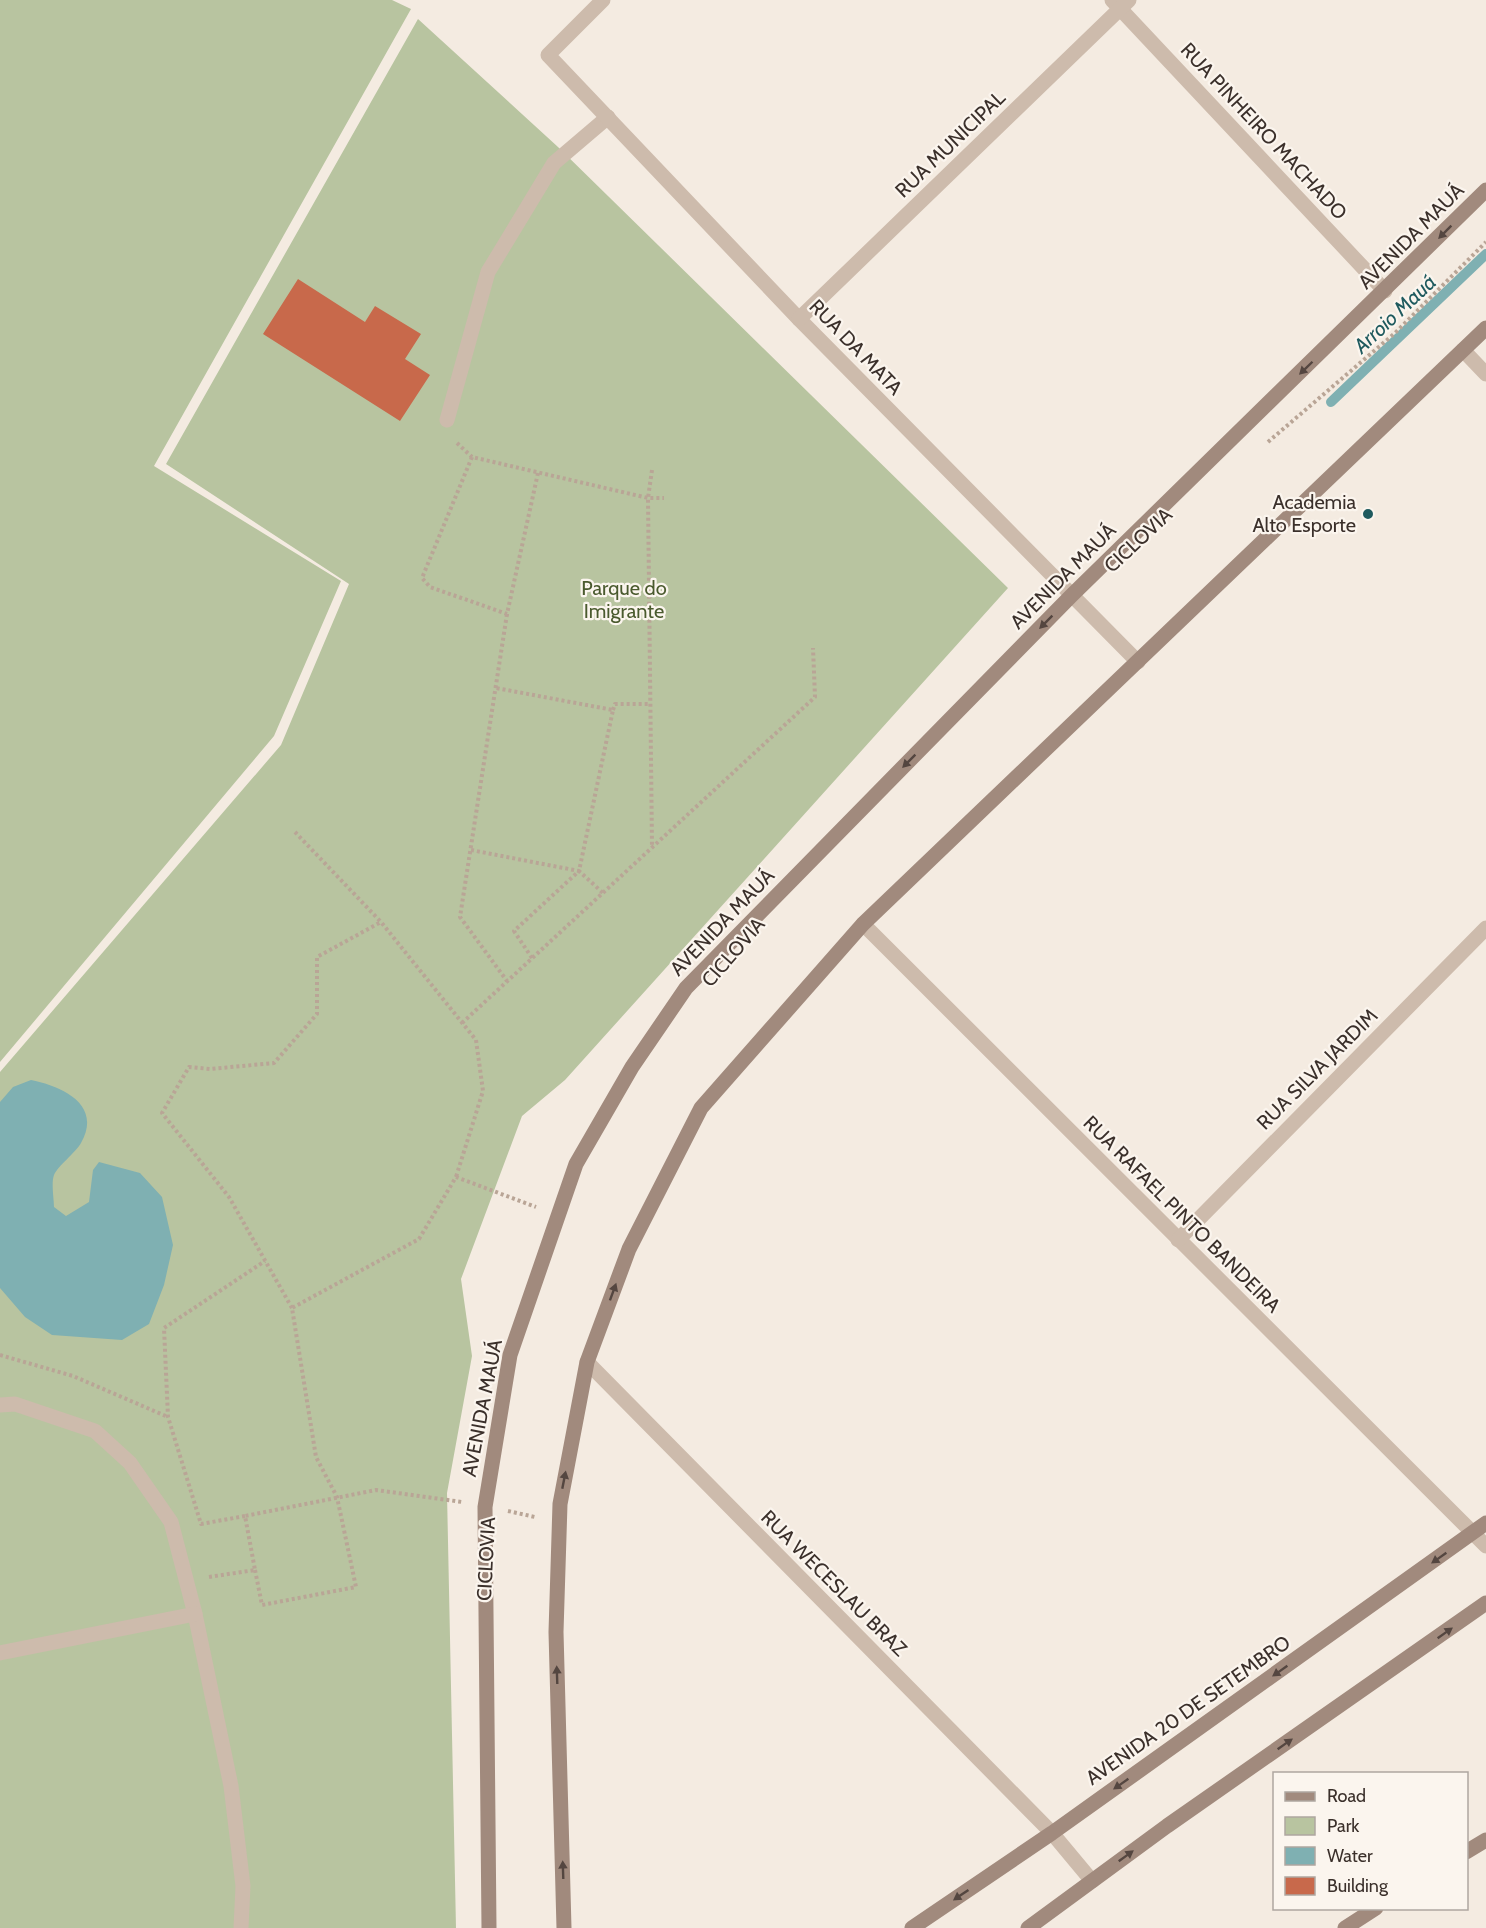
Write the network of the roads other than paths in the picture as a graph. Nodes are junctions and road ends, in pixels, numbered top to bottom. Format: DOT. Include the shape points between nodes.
graph roads {
  1 [pos="603,0"];
  2 [pos="1121,3"];
  3 [pos="608,117"];
  4 [pos="1486,190"];
  5 [pos="1385,291"];
  6 [pos="799,319"];
  7 [pos="1486,328"];
  8 [pos="1462,350"];
  9 [pos="1486,374"];
  10 [pos="447,420"];
  11 [pos="1071,596"];
  12 [pos="1138,662"];
  13 [pos="863,924"];
  14 [pos="1486,928"];
  15 [pos="1178,1240"];
  16 [pos="587,1362"];
  17 [pos="0,1404"];
  18 [pos="1486,1523"];
  19 [pos="1473,1533"];
  20 [pos="1486,1546"];
  21 [pos="1486,1604"];
  22 [pos="195,1614"];
  23 [pos="0,1653"];
  24 [pos="1052,1833"];
  25 [pos="1486,1840"];
  26 [pos="1468,1851"];
  27 [pos="1092,1881"];
  28 [pos="1373,1910"];
  29 [pos="241,1928"];
  30 [pos="489,1928"];
  31 [pos="564,1928"];
  32 [pos="912,1928"];
  33 [pos="1028,1928"];
  34 [pos="1345,1928"];
  1 -- 3 [label="street, RUA DA MATA" via="549,55"];
  2 -- 5 [label="street, RUA PINHEIRO MACHADO"];
  2 -- 6 [label="street, RUA MUNICIPAL"];
  3 -- 6 [label="street, RUA DA MATA"];
  3 -- 10 [label="street" via="554,163 488,272"];
  4 -- 5 [label="main road, AVENIDA MAUÁ, one-way"];
  5 -- 11 [label="main road, AVENIDA MAUÁ, one-way"];
  6 -- 11 [label="street, RUA DA MATA"];
  7 -- 8 [label="main road"];
  8 -- 9 [label="street"];
  8 -- 12 [label="main road"];
  11 -- 12 [label="street, RUA DA MATA"];
  11 -- 30 [label="main road, AVENIDA MAUÁ, one-way" via="686,988 632,1067 576,1164 510,1355 485,1507"];
  12 -- 13 [label="main road"];
  13 -- 15 [label="street, RUA RAFAEL PINTO BANDEIRA"];
  16 -- 13 [label="main road, one-way" via="629,1249 701,1108"];
  14 -- 15 [label="street, RUA SILVA JARDIM"];
  15 -- 19 [label="street, RUA RAFAEL PINTO BANDEIRA"];
  16 -- 24 [label="street, RUA WECESLAU BRAZ"];
  31 -- 16 [label="main road, one-way" via="556,1632 560,1504"];
  17 -- 22 [label="street" via="15,1404 95,1431 130,1463 171,1522"];
  18 -- 19 [label="main road, AVENIDA 20 DE SETEMBRO"];
  19 -- 20 [label="street, RUA RAFAEL PINTO BANDEIRA"];
  19 -- 24 [label="main road, AVENIDA 20 DE SETEMBRO, one-way"];
  27 -- 21 [label="main road, one-way"];
  22 -- 23 [label="street"];
  22 -- 29 [label="street" via="231,1786 243,1886"];
  24 -- 27 [label="street, RUA WECESLAU BRAZ"];
  24 -- 32 [label="main road, AVENIDA 20 DE SETEMBRO, one-way"];
  25 -- 26 [label="main road"];
  27 -- 33 [label="main road"];
  28 -- 34 [label="main road"];
}
